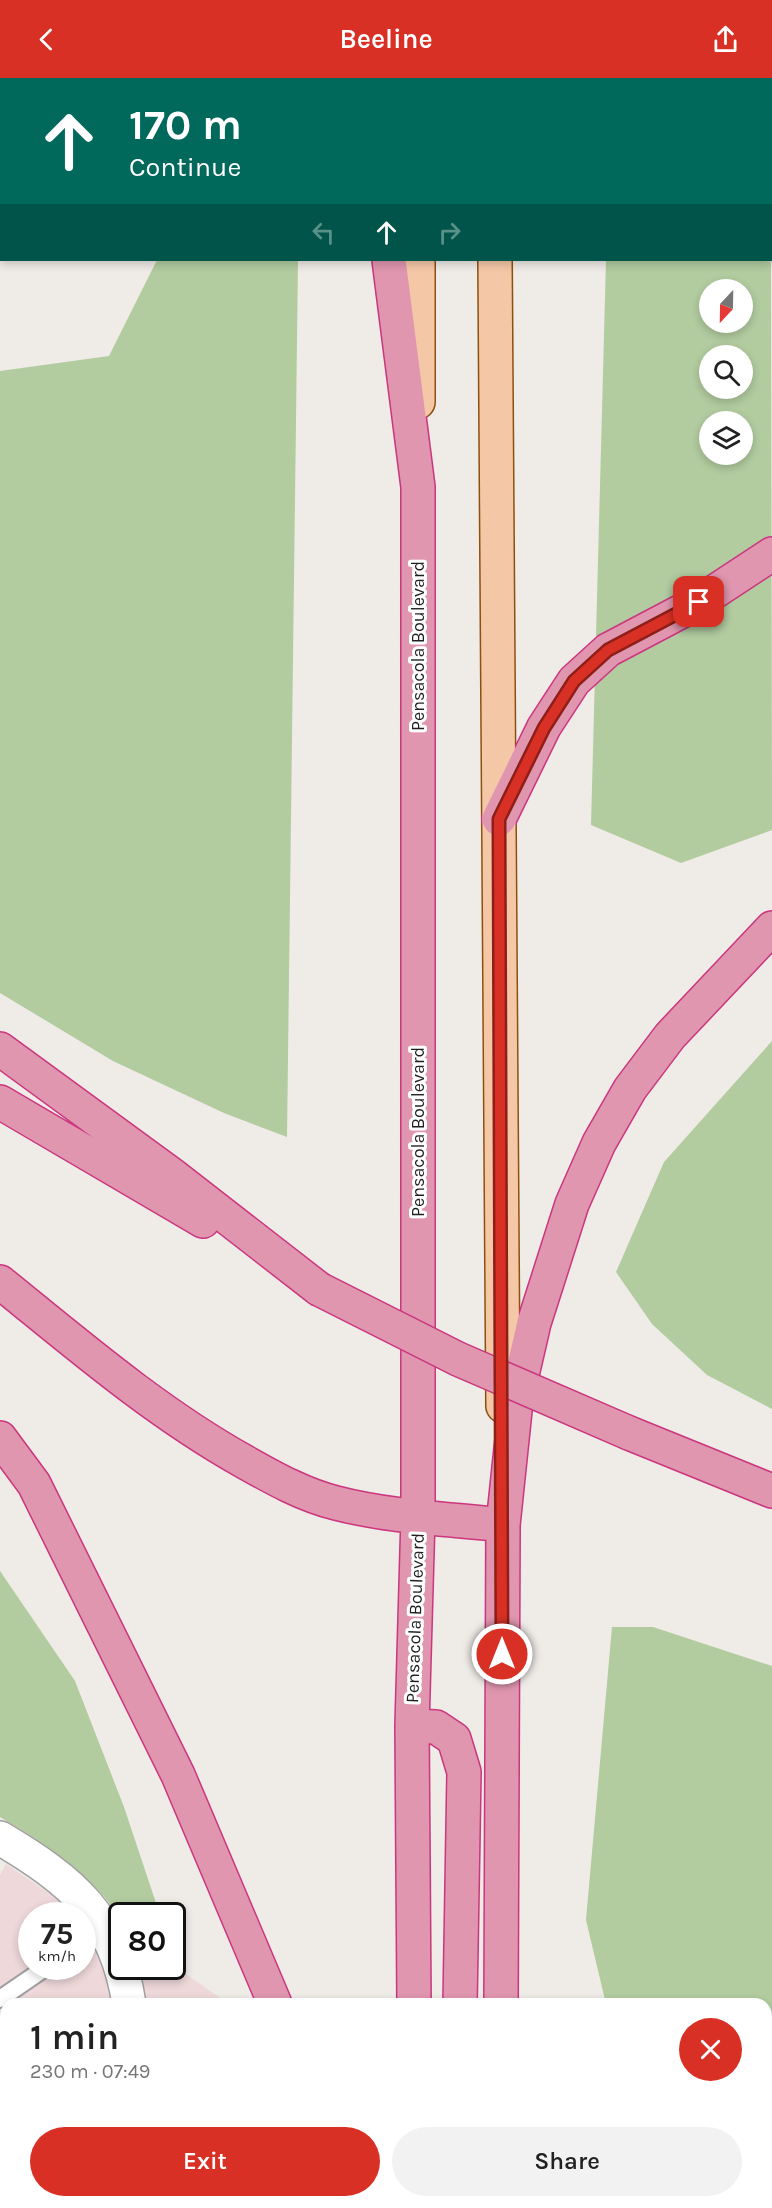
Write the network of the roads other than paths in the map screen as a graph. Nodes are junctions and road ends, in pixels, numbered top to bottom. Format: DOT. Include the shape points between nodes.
graph roads {
  1 [pos="389,261"];
  2 [pos="418,261"];
  3 [pos="495,261"];
  4 [pos="418,488"];
  5 [pos="772,554"];
  6 [pos="499,819"];
  7 [pos="772,928"];
  8 [pos="0,1049"];
  9 [pos="0,1102"];
  10 [pos="0,1282"];
  11 [pos="319,1289"];
  12 [pos="0,1438"];
  13 [pos="772,1491"];
  14 [pos="418,1517"];
  15 [pos="503,1525"];
  16 [pos="412,1726"];
  17 [pos="0,1838"];
  18 [pos="85,1902"];
  19 [pos="96,1938"];
  20 [pos="28,1980"];
  21 [pos="1,1998"];
  22 [pos="128,1998"];
  23 [pos="272,1998"];
  24 [pos="414,1998"];
  25 [pos="459,1998"];
  26 [pos="501,1998"];
  1 -- 4 [label="highway"];
  2 -- 4 [label="main road, Pensacola Boulevard"];
  3 -- 6 [label="main road"];
  4 -- 14 [label="highway, Pensacola Boulevard"];
  5 -- 6 [label="highway" via="699,602 608,650 574,681 544,728"];
  6 -- 15 [label="main road"];
  7 -- 15 [label="highway" via="670,1036 630,1089 599,1143 572,1204 534,1323 516,1401"];
  8 -- 11 [label="highway"];
  9 -- 11 [label="highway"];
  10 -- 14 [label="highway" via="204,1440 294,1489 337,1503"];
  11 -- 13 [label="highway, bridge" via="458,1359"];
  12 -- 23 [label="highway" via="34,1484 178,1775"];
  14 -- 15 [label="highway"];
  14 -- 16 [label="highway, Pensacola Boulevard"];
  15 -- 26 [label="highway"];
  16 -- 24 [label="highway, Pensacola Boulevard"];
  16 -- 25 [label="highway" via="436,1727 454,1738 464,1772"];
  17 -- 18 [label="street" via="64,1881"];
  19 -- 22 [label="street" via="119,1958"];
  20 -- 21 [label="lane"];
}
